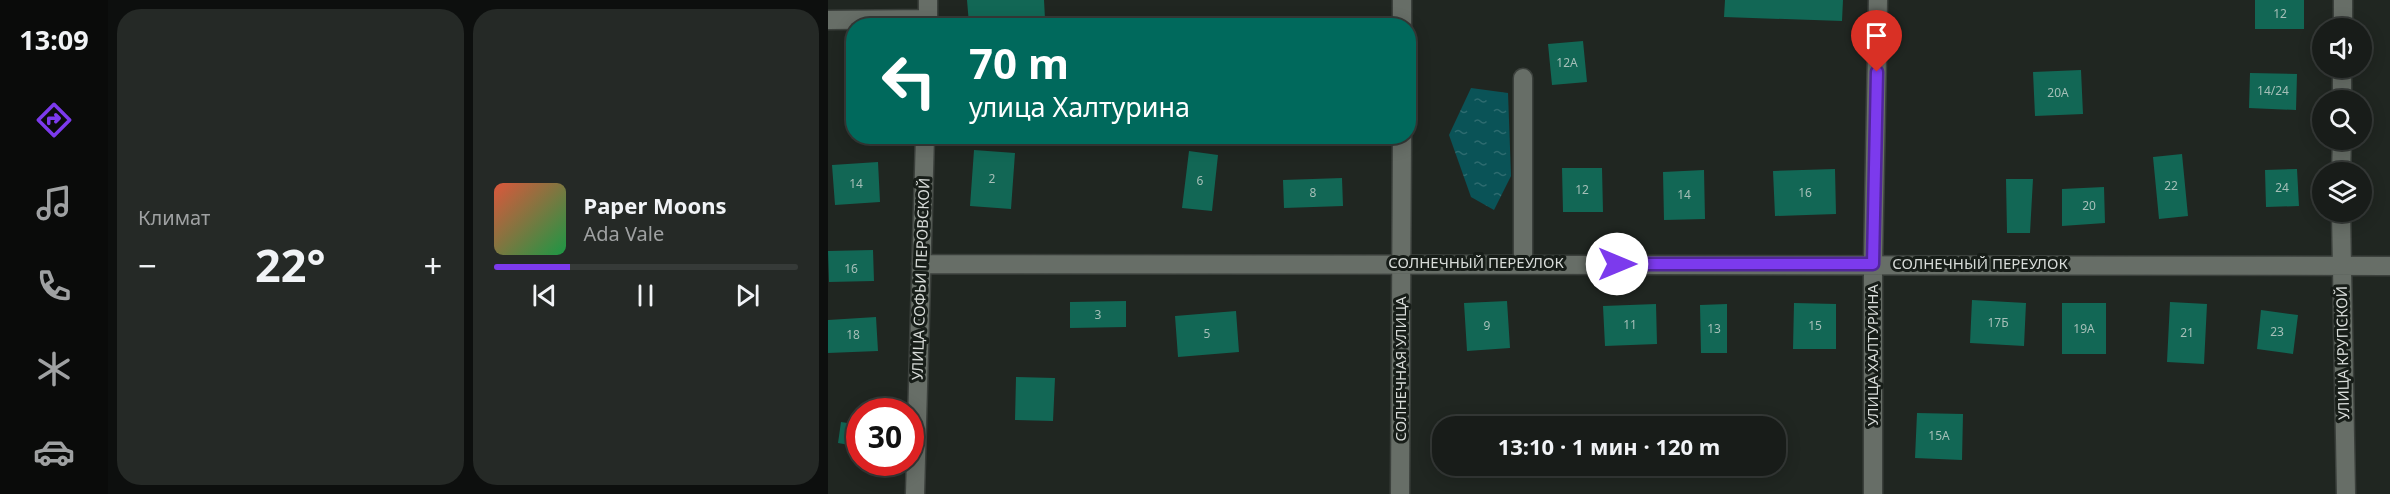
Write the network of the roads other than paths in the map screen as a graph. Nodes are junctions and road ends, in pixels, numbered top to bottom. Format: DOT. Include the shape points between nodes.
graph roads {
  1 [pos="928,0"];
  2 [pos="1402,0"];
  3 [pos="1878,0"];
  4 [pos="2343,0"];
  5 [pos="928,18"];
  6 [pos="1402,18"];
  7 [pos="2343,18"];
  8 [pos="828,20"];
  9 [pos="846,20"];
  10 [pos="1523,78"];
  11 [pos="925,144"];
  12 [pos="1402,144"];
  13 [pos="2341,222"];
  14 [pos="1401,262"];
  15 [pos="921,264"];
  16 [pos="1523,264"];
  17 [pos="1873,264"];
  18 [pos="2340,266"];
  19 [pos="2390,266"];
  20 [pos="915,494"];
  21 [pos="1400,494"];
  22 [pos="1873,494"];
  23 [pos="2346,494"];
  1 -- 5 [label="street"];
  2 -- 6 [label="street"];
  3 -- 17 [label="street, УЛИЦА ХАЛТУРИНА"];
  4 -- 7 [label="street"];
  8 -- 9 [label="street"];
  10 -- 16 [label="street"];
  11 -- 15 [label="street, УЛИЦА СОФЬИ ПЕРОВСКОЙ"];
  12 -- 14 [label="street, СОЛНЕЧНАЯ УЛИЦА"];
  13 -- 18 [label="street, УЛИЦА КРУПСКОЙ"];
  14 -- 15 [label="street, СОЛНЕЧНЫЙ ПЕРЕУЛОК"];
  14 -- 16 [label="street, СОЛНЕЧНЫЙ ПЕРЕУЛОК"];
  14 -- 21 [label="street, СОЛНЕЧНАЯ УЛИЦА"];
  15 -- 20 [label="street, УЛИЦА СОФЬИ ПЕРОВСКОЙ"];
  16 -- 17 [label="street, СОЛНЕЧНЫЙ ПЕРЕУЛОК"];
  17 -- 18 [label="street, СОЛНЕЧНЫЙ ПЕРЕУЛОК"];
  17 -- 22 [label="street, УЛИЦА ХАЛТУРИНА"];
  18 -- 19 [label="street, СОЛНЕЧНЫЙ ПЕРЕУЛОК"];
  18 -- 23 [label="street, УЛИЦА КРУПСКОЙ"];
}
